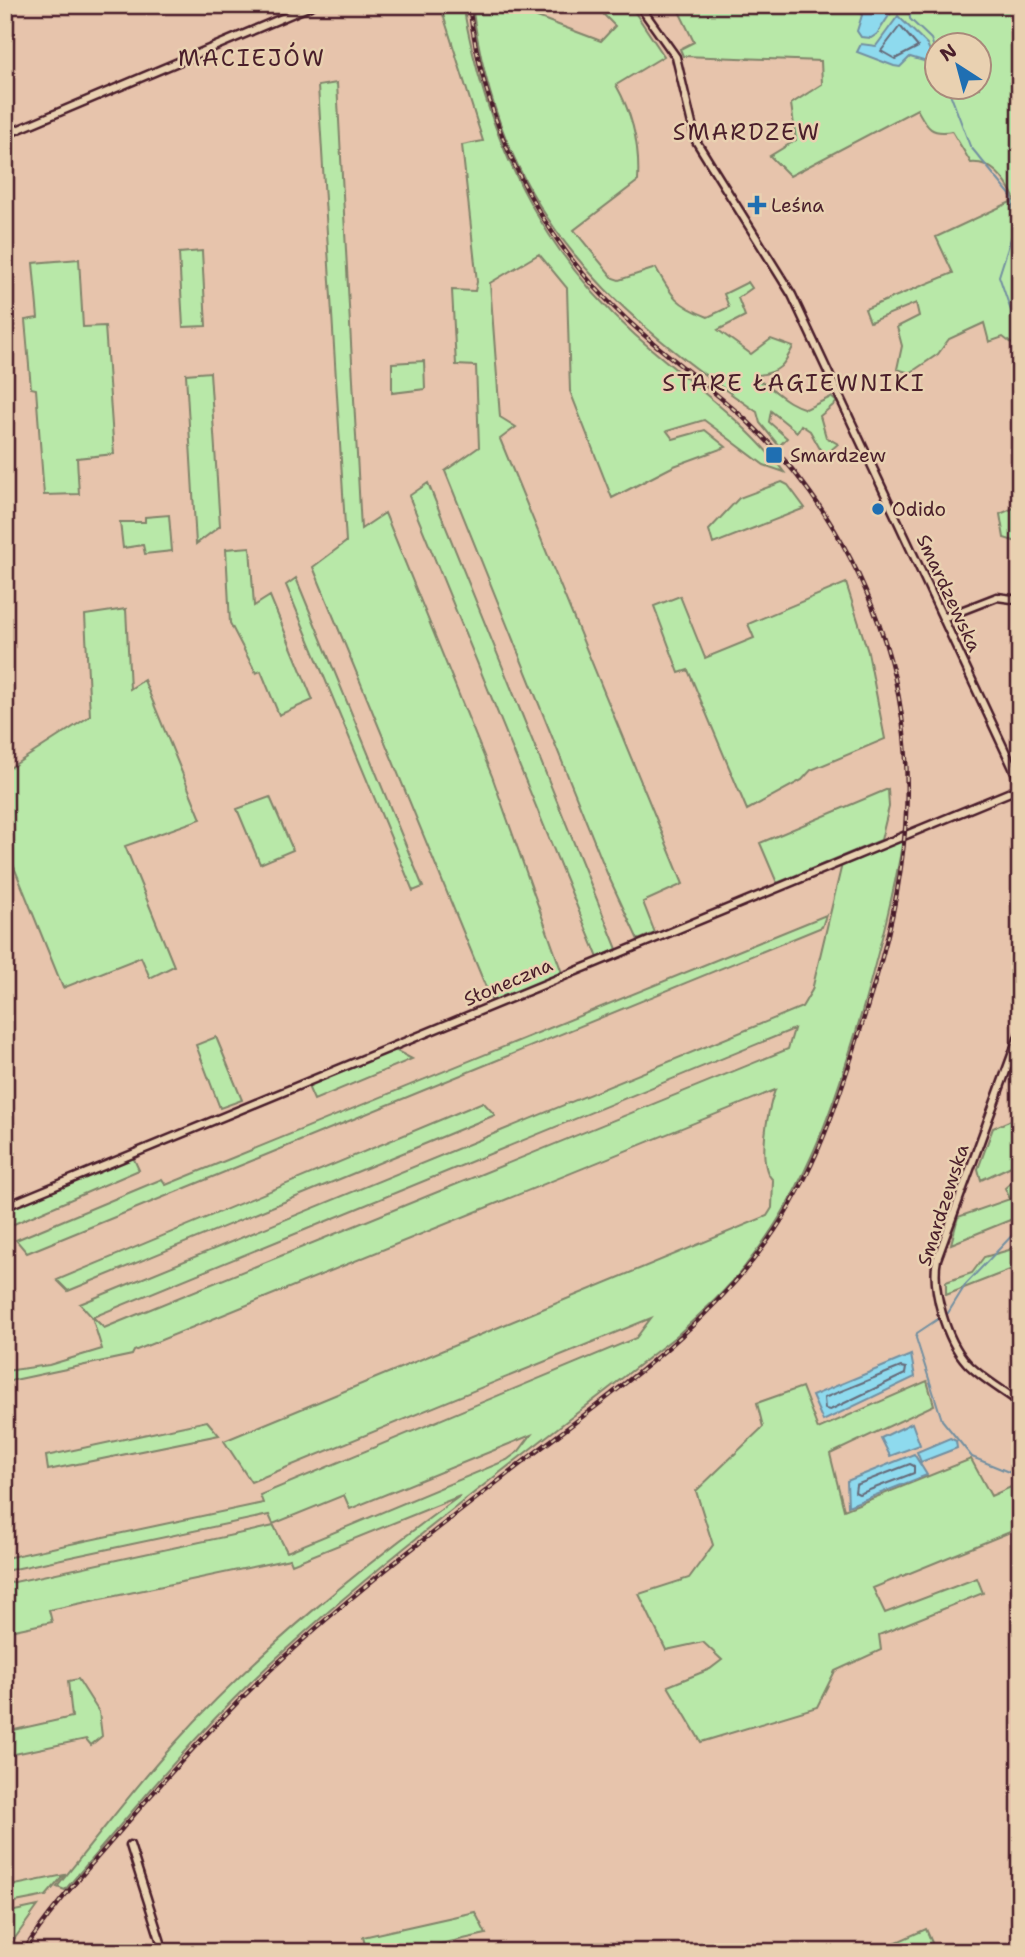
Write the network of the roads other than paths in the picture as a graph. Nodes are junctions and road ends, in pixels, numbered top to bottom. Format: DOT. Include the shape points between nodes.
graph roads {
  1 [pos="313,5"];
  2 [pos="639,5"];
  3 [pos="5,135"];
  4 [pos="1020,600"];
  5 [pos="943,618"];
  6 [pos="1020,785"];
  7 [pos="1020,1033"];
  8 [pos="9,1205"];
  9 [pos="1020,1403"];
  10 [pos="130,1845"];
  11 [pos="164,1952"];
  1 -- 3 [label="street"];
  2 -- 5 [label="street, Smardzewska" via="676,57 701,150 792,295"];
  4 -- 5 [label="street" via="997,597"];
  5 -- 6 [label="street, Smardzewska"];
  6 -- 8 [label="street, Słoneczna"];
  7 -- 9 [label="street, Smardzewska" via="937,1259 935,1276 937,1297 963,1357"];
  10 -- 11 [label="street"];
}
